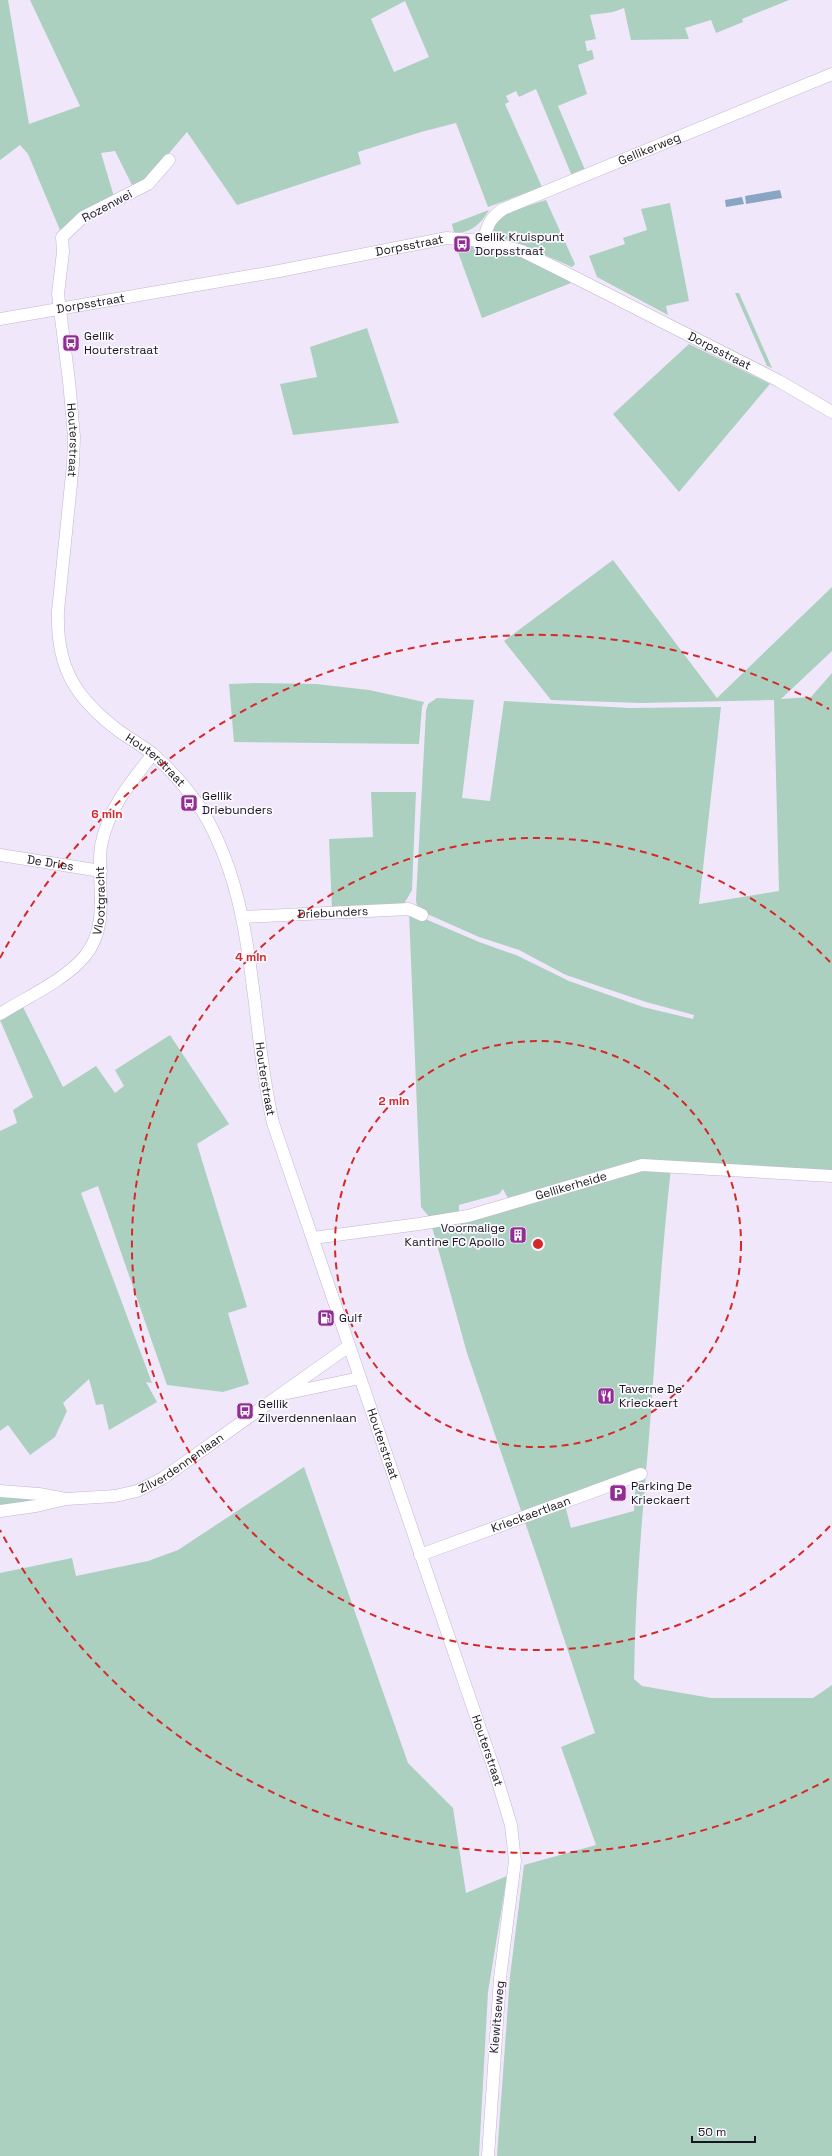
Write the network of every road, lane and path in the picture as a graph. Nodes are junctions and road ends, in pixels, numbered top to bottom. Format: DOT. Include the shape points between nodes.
graph roads {
  1 [pos="832,74"];
  2 [pos="169,160"];
  3 [pos="483,241"];
  4 [pos="59,309"];
  5 [pos="0,319"];
  6 [pos="832,412"];
  7 [pos="153,754"];
  8 [pos="0,855"];
  9 [pos="101,871"];
  10 [pos="422,915"];
  11 [pos="242,917"];
  12 [pos="0,1014"];
  13 [pos="832,1176"];
  14 [pos="312,1238"];
  15 [pos="349,1346"];
  16 [pos="360,1378"];
  17 [pos="283,1394"];
  18 [pos="641,1474"];
  19 [pos="0,1491"];
  20 [pos="66,1499"];
  21 [pos="0,1511"];
  22 [pos="420,1555"];
  23 [pos="514,1880"];
  24 [pos="488,2156"];
  1 -- 3 [label="street, Gellikerweg" via="503,209 492,217"];
  2 -- 4 [label="street, Rozenwei" via="148,184 83,217 62,237"];
  3 -- 4 [label="street, Dorpsstraat" via="447,238 279,271"];
  3 -- 6 [label="street, Dorpsstraat" via="522,252 576,278 780,381"];
  4 -- 5 [label="street, Dorpsstraat"];
  4 -- 7 [label="street, Houterstraat" via="74,437 58,611 57,632 60,649 66,670 87,703 102,718"];
  7 -- 9 [label="street, Vlootgracht" via="115,805 101,847"];
  7 -- 11 [label="street, Houterstraat" via="182,785 202,812 222,847 234,881"];
  8 -- 9 [label="street, De Dries"];
  9 -- 12 [label="street, Vlootgracht" via="101,915 98,933 86,955 72,970"];
  10 -- 11 [label="street, Driebunders" via="409,909"];
  11 -- 14 [label="street, Houterstraat" via="267,1097 273,1123"];
  13 -- 14 [label="street, Gellikerheide" via="642,1165 468,1216"];
  14 -- 15 [label="street, Houterstraat"];
  15 -- 16 [label="street, Houterstraat"];
  15 -- 17 [label="street, Zilverdennenlaan"];
  16 -- 17 [label="street, Zilverdennenlaan"];
  16 -- 22 [label="street, Houterstraat"];
  17 -- 20 [label="street, Zilverdennenlaan" via="163,1478 137,1491 115,1496"];
  18 -- 22 [label="street, Krieckaertlaan"];
  19 -- 20 [label="street, Zilverdennenlaan"];
  20 -- 21 [label="street, Zilverdennenlaan"];
  22 -- 23 [label="street, Houterstraat" via="503,1796 515,1850"];
  23 -- 24 [label="street, Kiewitseweg" via="500,1978"];
}
